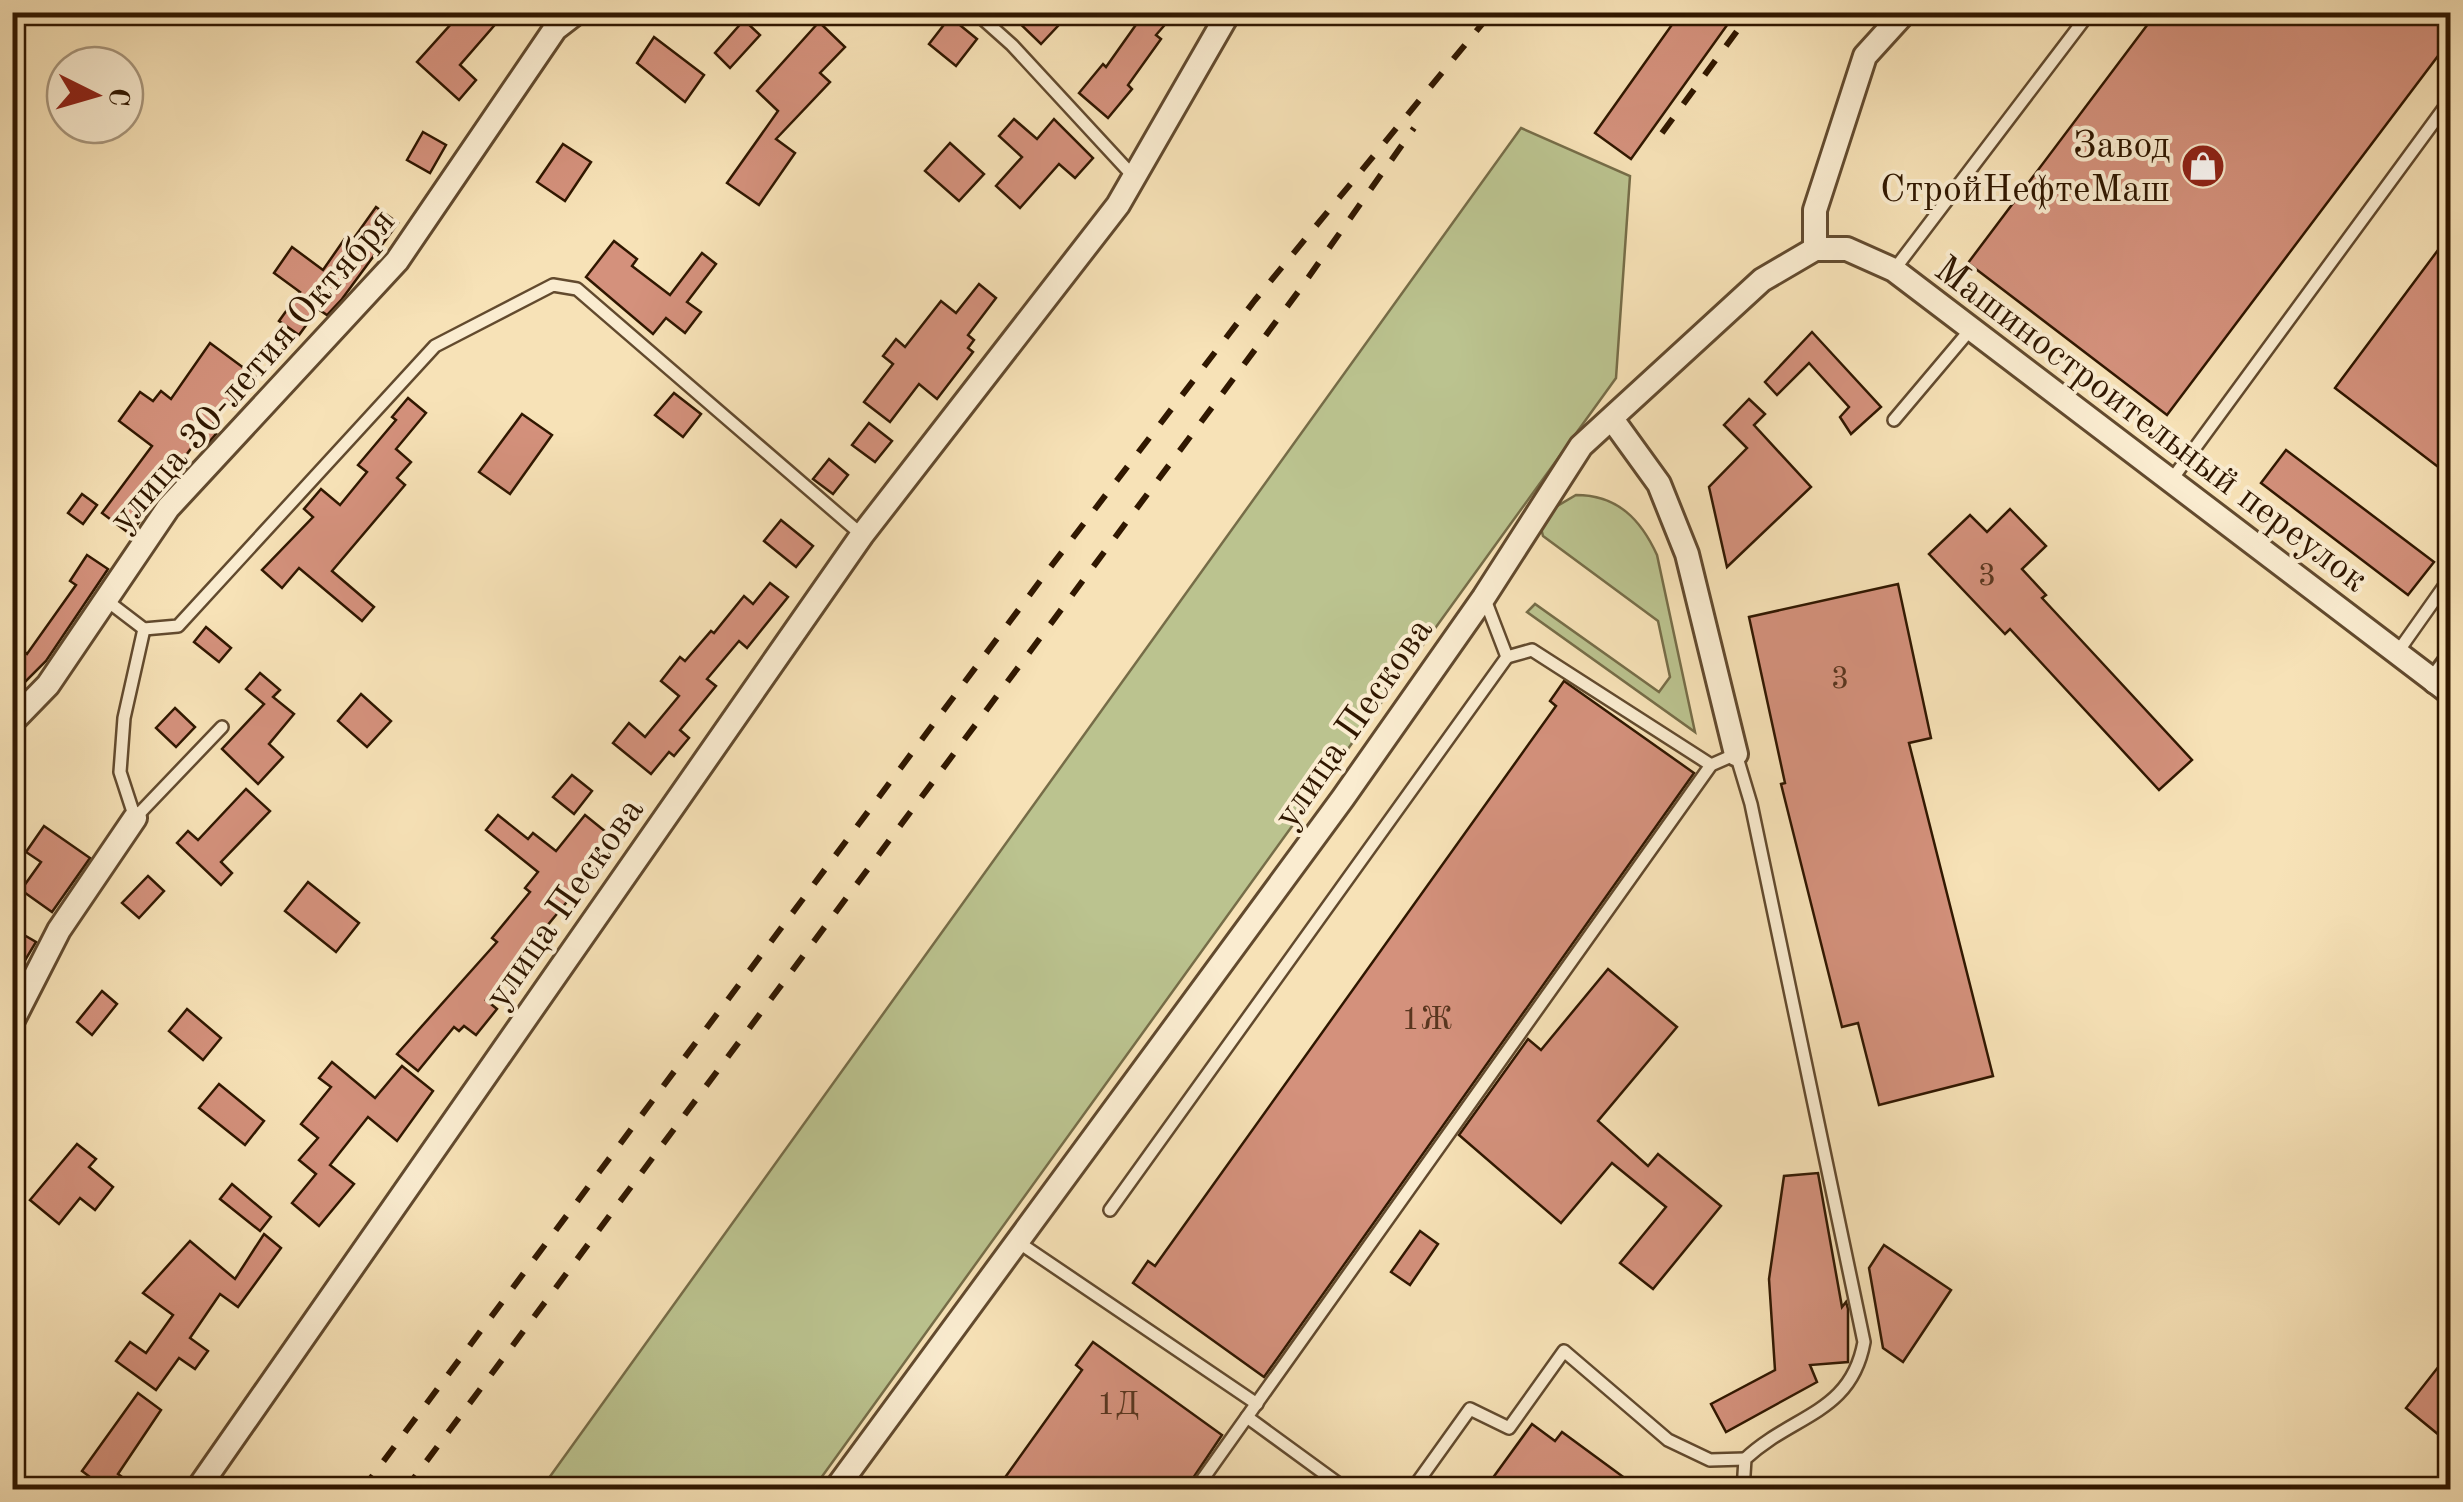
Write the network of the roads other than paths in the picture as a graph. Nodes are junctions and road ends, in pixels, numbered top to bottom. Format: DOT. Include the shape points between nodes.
graph roads {
  1 [pos="577,12"];
  2 [pos="975,12"];
  3 [pos="1228,12"];
  4 [pos="1905,12"];
  5 [pos="2090,12"];
  6 [pos="2450,100"];
  7 [pos="1134,177"];
  8 [pos="1815,249"];
  9 [pos="1894,270"];
  10 [pos="1970,330"];
  11 [pos="1612,419"];
  12 [pos="1894,420"];
  13 [pos="2170,482"];
  14 [pos="862,535"];
  15 [pos="2450,578"];
  16 [pos="1484,597"];
  17 [pos="106,600"];
  18 [pos="144,629"];
  19 [pos="2397,653"];
  20 [pos="1508,656"];
  21 [pos="2450,662"];
  22 [pos="2443,688"];
  23 [pos="12,722"];
  24 [pos="222,727"];
  25 [pos="1736,754"];
  26 [pos="1712,764"];
  27 [pos="136,818"];
  28 [pos="12,1022"];
  29 [pos="1110,1210"];
  30 [pos="1018,1242"];
  31 [pos="1256,1404"];
  32 [pos="1247,1418"];
  33 [pos="1744,1459"];
  34 [pos="197,1490"];
  35 [pos="835,1490"];
  36 [pos="1195,1490"];
  37 [pos="1348,1490"];
  38 [pos="1412,1490"];
  39 [pos="1743,1490"];
  1 -- 17 [label="street, улица 30-летия Октября" via="555,29 396,261 168,508"];
  2 -- 7 [label="lane"];
  3 -- 7 [label="street, улица Пескова"];
  4 -- 8 [label="street" via="1865,56 1815,210"];
  5 -- 9 [label="lane"];
  6 -- 13 [label="lane"];
  7 -- 14 [label="street, улица Пескова"];
  8 -- 9 [label="street, Машиностроительный переулок" via="1847,249"];
  8 -- 11 [label="street, улица Пескова" via="1762,280"];
  9 -- 10 [label="street, Машиностроительный переулок"];
  10 -- 12 [label="lane"];
  10 -- 13 [label="street, Машиностроительный переулок"];
  11 -- 16 [label="street, улица Пескова" via="1580,446"];
  11 -- 25 [label="street" via="1658,484 1687,554"];
  13 -- 19 [label="street, Машиностроительный переулок"];
  14 -- 18 [label="lane" via="577,290 553,285 436,346 178,626"];
  14 -- 34 [label="street, улица Пескова"];
  15 -- 19 [label="lane"];
  16 -- 20 [label="lane"];
  16 -- 30 [label="street, улица Пескова"];
  17 -- 18 [label="lane"];
  17 -- 23 [label="street, улица 30-летия Октября" via="48,685"];
  18 -- 27 [label="lane" via="120,772"];
  19 -- 22 [label="street, Машиностроительный переулок"];
  20 -- 26 [label="lane" via="1532,650"];
  20 -- 29 [label="lane"];
  21 -- 22 [label="street, Машиностроительный переулок"];
  24 -- 27 [label="lane"];
  25 -- 26 [label="lane"];
  25 -- 33 [label="lane" via="1864,1342 1855,1376 1834,1402"];
  26 -- 31 [label="lane"];
  27 -- 28 [label="street" via="59,930"];
  30 -- 31 [label="lane"];
  30 -- 35 [label="street, улица Пескова"];
  31 -- 32 [label="lane"];
  32 -- 36 [label="lane"];
  32 -- 37 [label="lane"];
  33 -- 38 [label="lane" via="1710,1460 1668,1440 1564,1351 1509,1428 1470,1409"];
  33 -- 39 [label="lane"];
}
